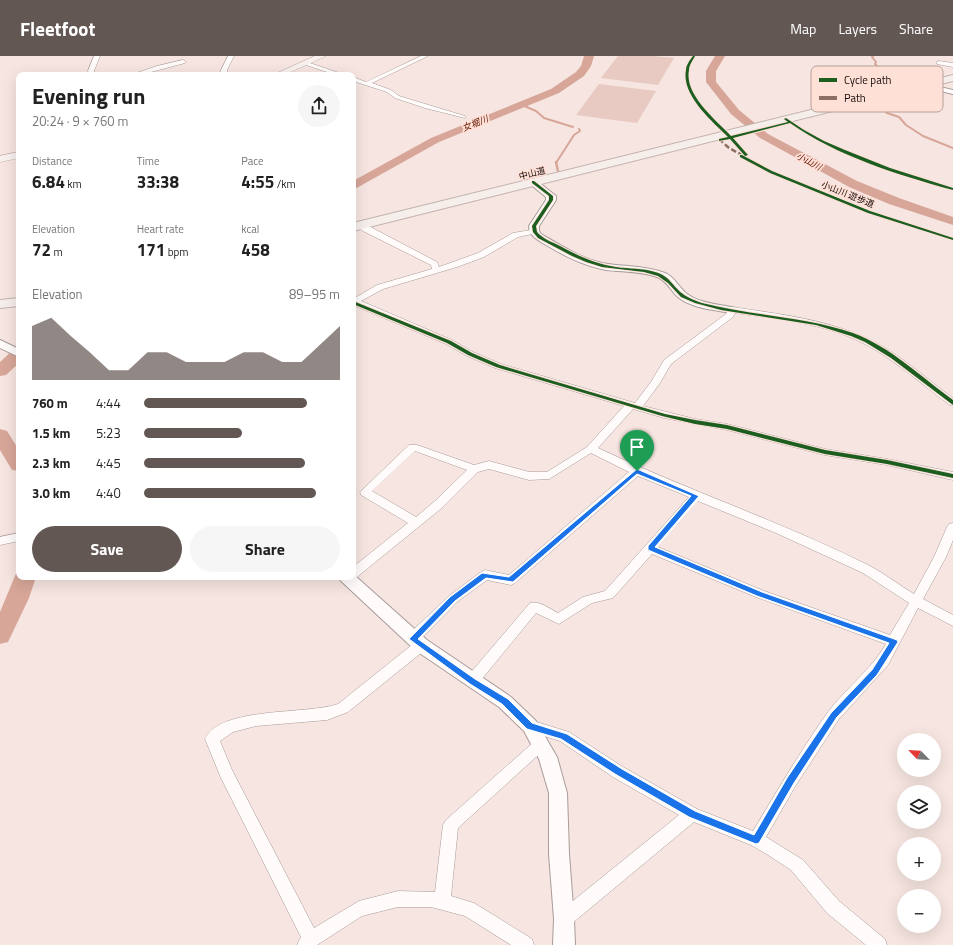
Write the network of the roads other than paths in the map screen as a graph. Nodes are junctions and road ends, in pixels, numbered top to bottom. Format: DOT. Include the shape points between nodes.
graph roads {
  1 [pos="97,56"];
  2 [pos="231,56"];
  3 [pos="322,56"];
  4 [pos="425,56"];
  5 [pos="183,62"];
  6 [pos="939,63"];
  7 [pos="305,64"];
  8 [pos="953,65"];
  9 [pos="92,72"];
  10 [pos="144,72"];
  11 [pos="224,72"];
  12 [pos="285,72"];
  13 [pos="332,72"];
  14 [pos="953,78"];
  15 [pos="356,80"];
  16 [pos="943,81"];
  17 [pos="368,83"];
  18 [pos="943,89"];
  19 [pos="953,92"];
  20 [pos="816,112"];
  21 [pos="463,117"];
  22 [pos="16,156"];
  23 [pos="0,159"];
  24 [pos="533,182"];
  25 [pos="357,226"];
  26 [pos="534,231"];
  27 [pos="437,270"];
  28 [pos="356,300"];
  29 [pos="16,302"];
  30 [pos="356,302"];
  31 [pos="0,304"];
  32 [pos="732,310"];
  33 [pos="2,344"];
  34 [pos="16,352"];
  35 [pos="953,403"];
  36 [pos="634,406"];
  37 [pos="591,449"];
  38 [pos="474,469"];
  39 [pos="637,471"];
  40 [pos="953,476"];
  41 [pos="696,496"];
  42 [pos="416,522"];
  43 [pos="953,527"];
  44 [pos="16,538"];
  45 [pos="0,541"];
  46 [pos="650,548"];
  47 [pos="356,571"];
  48 [pos="352,580"];
  49 [pos="916,601"];
  50 [pos="953,621"];
  51 [pos="417,642"];
  52 [pos="894,642"];
  53 [pos="472,681"];
  54 [pos="530,726"];
  55 [pos="541,744"];
  56 [pos="692,814"];
  57 [pos="756,840"];
  58 [pos="442,902"];
  59 [pos="564,919"];
  60 [pos="308,942"];
  61 [pos="526,945"];
  62 [pos="564,945"];
  63 [pos="879,945"];
  1 -- 9 [label="street"];
  2 -- 11 [label="street"];
  3 -- 7 [label="main road"];
  4 -- 17 [label="street"];
  5 -- 10 [label="street"];
  6 -- 8 [label="street"];
  7 -- 12 [label="main road"];
  7 -- 13 [label="street"];
  14 -- 16 [label="highway, 中山道"];
  15 -- 17 [label="street"];
  17 -- 21 [label="street" via="397,97"];
  18 -- 19 [label="street"];
  20 -- 24 [label="highway, 中山道"];
  22 -- 23 [label="main road"];
  24 -- 25 [label="highway, 中山道"];
  24 -- 26 [label="street" via="551,196 534,226"];
  25 -- 27 [label="street" via="434,264"];
  26 -- 27 [label="street" via="516,235 481,255"];
  26 -- 32 [label="street" via="538,236 585,260 609,267 655,273 668,279 689,299"];
  27 -- 28 [label="street" via="380,287"];
  29 -- 31 [label="highway"];
  30 -- 36 [label="street" via="498,366"];
  32 -- 35 [label="street" via="821,326 854,336 874,345"];
  32 -- 36 [label="street" via="667,362 654,383"];
  33 -- 34 [label="street"];
  36 -- 37 [label="street"];
  36 -- 40 [label="street" via="674,418 727,427 825,452"];
  37 -- 38 [label="street" via="549,475 529,476 489,465"];
  37 -- 39 [label="street"];
  38 -- 42 [label="street" via="439,504"];
  38 -- 42 [label="street" via="413,447 365,492"];
  39 -- 41 [label="street"];
  39 -- 51 [label="street" via="510,580 485,575 453,599"];
  41 -- 46 [label="street"];
  41 -- 49 [label="street" via="780,530 867,570"];
  42 -- 47 [label="street"];
  43 -- 49 [label="street"];
  44 -- 45 [label="street"];
  46 -- 52 [label="street" via="760,594"];
  46 -- 53 [label="street" via="609,595 594,596 559,619 534,606"];
  48 -- 51 [label="street"];
  49 -- 50 [label="street"];
  49 -- 52 [label="street"];
  51 -- 53 [label="street"];
  51 -- 60 [label="street" via="343,708 328,714 256,720 229,726 212,739"];
  52 -- 57 [label="street" via="874,672 834,715 790,780"];
  53 -- 54 [label="street" via="505,702"];
  54 -- 55 [label="street"];
  54 -- 56 [label="street" via="564,736 618,772"];
  55 -- 58 [label="street" via="451,825"];
  55 -- 59 [label="street" via="548,757 558,793"];
  56 -- 57 [label="street"];
  56 -- 59 [label="street"];
  57 -- 63 [label="street" via="797,865 833,907"];
  58 -- 60 [label="street" via="431,899 398,899 358,909"];
  58 -- 61 [label="street" via="468,909"];
  59 -- 62 [label="street"];
}
